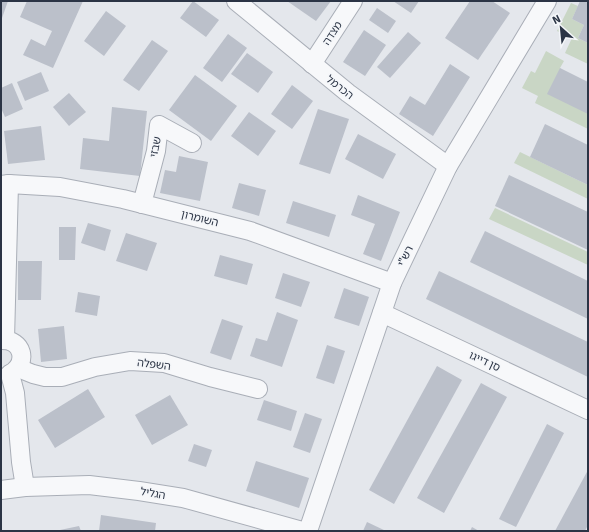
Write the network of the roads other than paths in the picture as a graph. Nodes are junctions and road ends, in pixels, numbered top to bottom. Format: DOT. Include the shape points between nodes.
graph roads {
  1 [pos="236,1"];
  2 [pos="353,1"];
  3 [pos="547,1"];
  4 [pos="312,64"];
  5 [pos="192,143"];
  6 [pos="448,166"];
  7 [pos="5,184"];
  8 [pos="142,204"];
  9 [pos="392,283"];
  10 [pos="382,313"];
  11 [pos="3,340"];
  12 [pos="10,372"];
  13 [pos="49,377"];
  14 [pos="258,389"];
  15 [pos="16,402"];
  16 [pos="588,410"];
  17 [pos="25,487"];
  18 [pos="1,490"];
  19 [pos="302,531"];
  20 [pos="308,531"];
  1 -- 4 [label="street, הכרמל"];
  2 -- 4 [label="street, מצדה"];
  3 -- 6 [label="street, רש\"י"];
  4 -- 6 [label="street, הכרמל"];
  5 -- 8 [label="street, שבזי" via="159,125 156,151"];
  6 -- 9 [label="street, רש\"י"];
  7 -- 8 [label="street, השומרון" via="60,187"];
  7 -- 11 [label="street"];
  8 -- 9 [label="street, השומרון" via="250,230"];
  9 -- 10 [label="street, רש\"י"];
  10 -- 16 [label="street, סן דייגו"];
  10 -- 20 [label="street, רש\"י"];
  11 -- 12 [label="street" via="15,344 21,352 21,358"];
  12 -- 13 [label="street, השפלה"];
  12 -- 15 [label="street"];
  13 -- 14 [label="street, השפלה" via="62,377 95,367 130,361 150,362 164,363"];
  13 -- 15 [label="street, השפלה" via="30,387"];
  15 -- 17 [label="street"];
  17 -- 18 [label="street, הגליל"];
  17 -- 19 [label="street, הגליל" via="89,485 140,491 183,498"];
}
